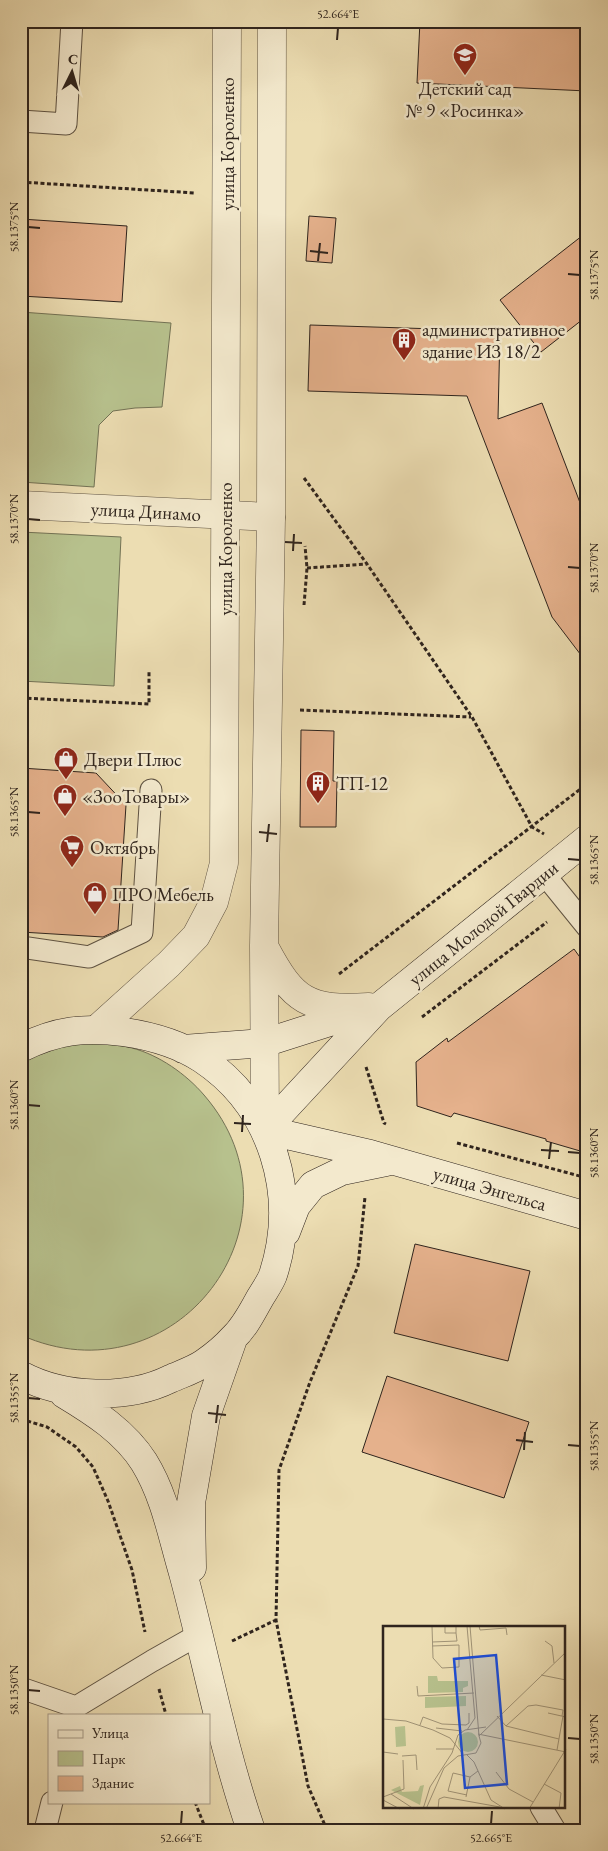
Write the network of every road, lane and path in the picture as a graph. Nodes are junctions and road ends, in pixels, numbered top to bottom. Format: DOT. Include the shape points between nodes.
graph roads {
  1 [pos="72,21"];
  2 [pos="227,21"];
  3 [pos="272,21"];
  4 [pos="21,121"];
  5 [pos="21,182"];
  6 [pos="204,194"];
  7 [pos="302,476"];
  8 [pos="21,505"];
  9 [pos="225,514"];
  10 [pos="271,517"];
  11 [pos="367,564"];
  12 [pos="307,568"];
  13 [pos="149,672"];
  14 [pos="21,698"];
  15 [pos="294,710"];
  16 [pos="472,717"];
  17 [pos="587,784"];
  18 [pos="151,790"];
  19 [pos="532,828"];
  20 [pos="580,845"];
  21 [pos="544,874"];
  22 [pos="569,905"];
  23 [pos="587,927"];
  24 [pos="264,946"];
  25 [pos="21,947"];
  26 [pos="333,974"];
  27 [pos="378,1007"];
  28 [pos="421,1017"];
  29 [pos="97,1029"];
  30 [pos="264,1043"];
  31 [pos="24,1045"];
  32 [pos="184,1049"];
  33 [pos="364,1062"];
  34 [pos="384,1123"];
  35 [pos="394,1126"];
  36 [pos="265,1130"];
  37 [pos="452,1141"];
  38 [pos="377,1160"];
  39 [pos="587,1178"];
  40 [pos="587,1216"];
  41 [pos="282,1240"];
  42 [pos="233,1338"];
  43 [pos="33,1381"];
  44 [pos="21,1419"];
  45 [pos="195,1622"];
  46 [pos="152,1661"];
  47 [pos="21,1688"];
  48 [pos="75,1711"];
  49 [pos="166,1714"];
  50 [pos="52,1804"];
  51 [pos="196,1804"];
  52 [pos="542,1808"];
  53 [pos="45,1830"];
  54 [pos="206,1830"];
  55 [pos="251,1830"];
  56 [pos="327,1830"];
  57 [pos="554,1830"];
  1 -- 4 [label="lane" via="66,124"];
  2 -- 9 [label="street, улица Короленко"];
  3 -- 10 [label="street"];
  5 -- 6 [label="path"];
  7 -- 11 [label="path"];
  8 -- 9 [label="street, улица Динамо"];
  9 -- 10 [label="street, улица Динамо"];
  9 -- 29 [label="street, улица Короленко" via="224,863 214,902 196,936"];
  10 -- 24 [label="street"];
  11 -- 12 [label="path"];
  11 -- 16 [label="path"];
  13 -- 14 [label="path" via="149,704"];
  15 -- 16 [label="path"];
  16 -- 19 [label="path"];
  17 -- 19 [label="path"];
  18 -- 25 [label="lane" via="142,932 89,957"];
  19 -- 20 [label="path"];
  19 -- 26 [label="path" via="340,974"];
  20 -- 21 [label="street, улица Молодой Гвардии"];
  21 -- 22 [label="lane"];
  21 -- 27 [label="street, улица Молодой Гвардии"];
  22 -- 23 [label="lane"];
  22 -- 28 [label="path"];
  24 -- 27 [label="street" via="285,983 311,1003 339,1009"];
  24 -- 30 [label="street"];
  27 -- 30 [label="street"];
  27 -- 36 [label="street"];
  29 -- 31 [label="street" via="66,1033"];
  29 -- 32 [label="street" via="150,1036"];
  30 -- 32 [label="street"];
  30 -- 36 [label="street"];
  32 -- 36 [label="street" via="202,1059 234,1087"];
  33 -- 34 [label="path"];
  34 -- 35 [label="path"];
  34 -- 38 [label="path"];
  36 -- 38 [label="street, улица Энгельса"];
  36 -- 41 [label="street" via="282,1180"];
  37 -- 39 [label="path"];
  38 -- 40 [label="street, улица Энгельса"];
  38 -- 41 [label="street" via="313,1185 296,1206"];
  38 -- 56 [label="path" via="358,1266 310,1382 279,1470 276,1620 308,1786"];
  41 -- 42 [label="street" via="272,1277 243,1328"];
  42 -- 43 [label="street" via="204,1363 154,1387 99,1394"];
  42 -- 45 [label="street" via="206,1416 191,1503"];
  43 -- 45 [label="street" via="92,1411 123,1436 144,1462 162,1496"];
  44 -- 46 [label="path" via="47,1427 76,1447 93,1467 132,1570"];
  45 -- 46 [label="lane"];
  45 -- 55 [label="street" via="217,1715"];
  46 -- 48 [label="lane"];
  46 -- 49 [label="path"];
  47 -- 48 [label="lane"];
  50 -- 53 [label="lane"];
  51 -- 54 [label="path"];
  52 -- 57 [label="lane"];
}
